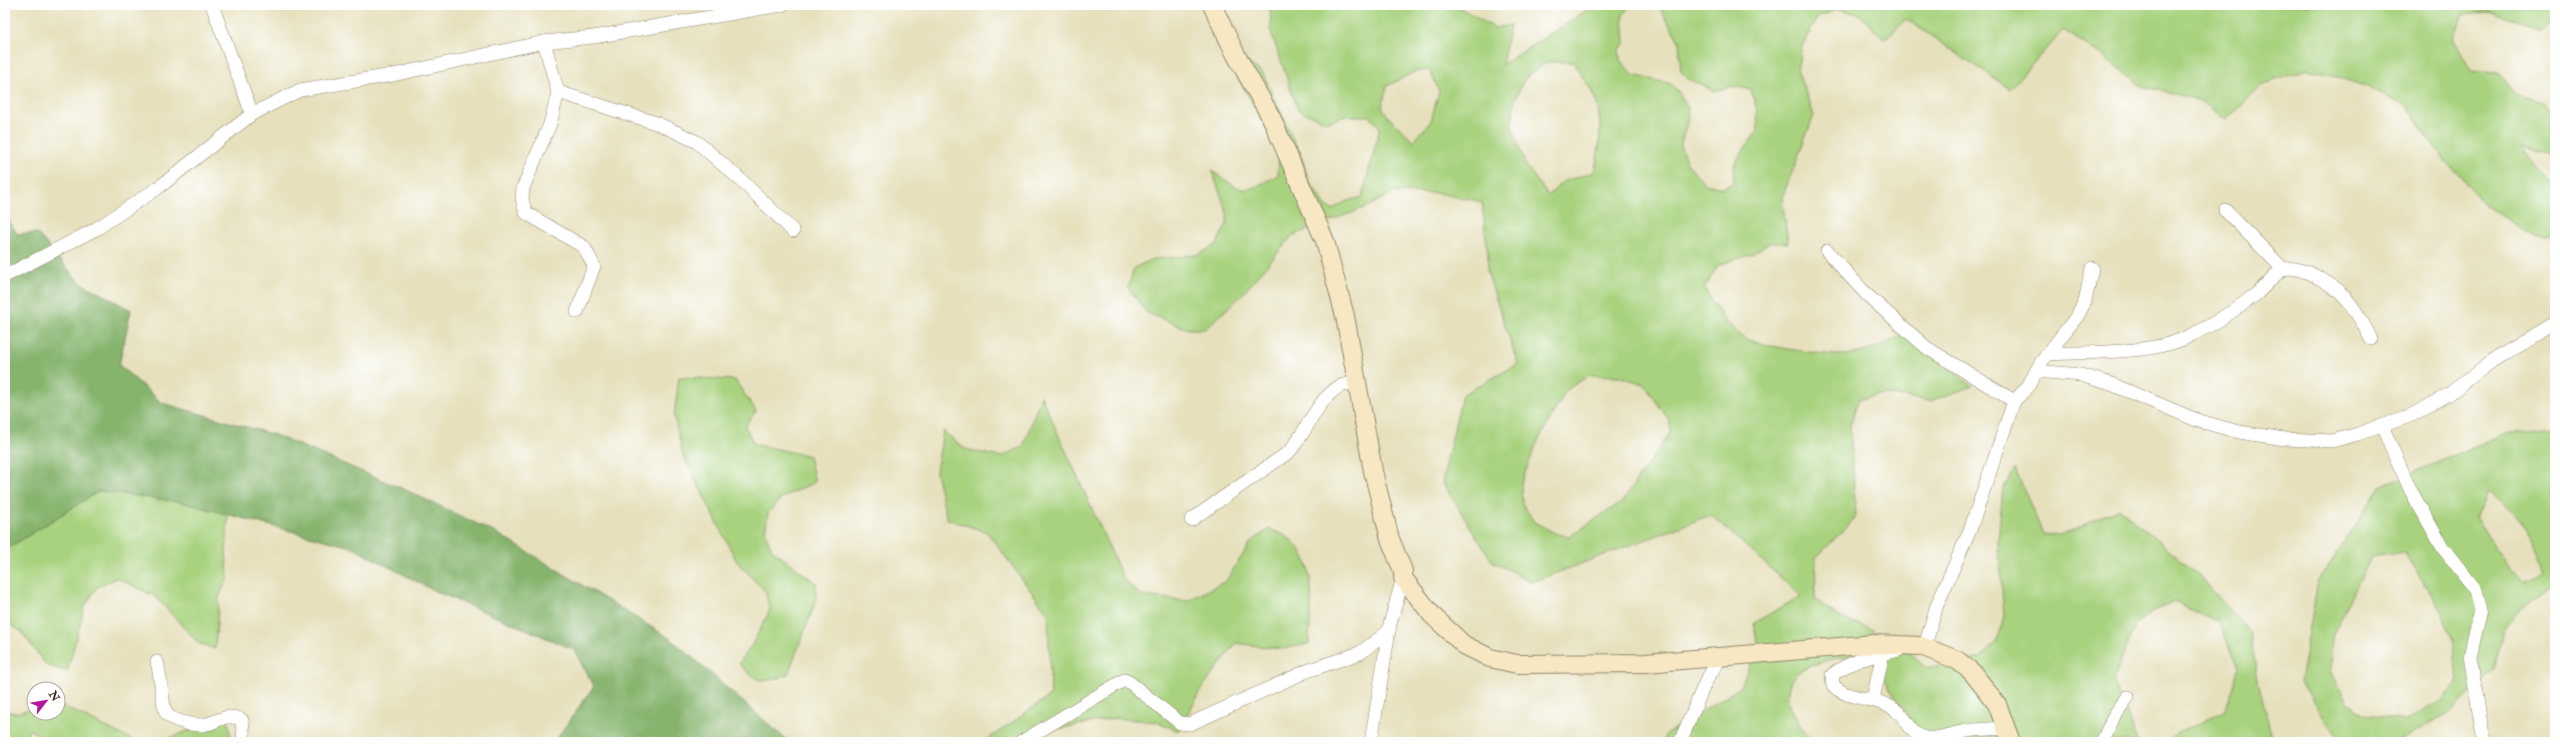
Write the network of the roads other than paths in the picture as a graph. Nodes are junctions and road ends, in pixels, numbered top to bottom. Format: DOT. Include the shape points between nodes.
graph roads {
  1 [pos="212,5"];
  2 [pos="782,5"];
  3 [pos="1212,5"];
  4 [pos="544,42"];
  5 [pos="558,92"];
  6 [pos="252,114"];
  7 [pos="2225,210"];
  8 [pos="793,231"];
  9 [pos="1827,251"];
  10 [pos="2092,268"];
  11 [pos="2283,270"];
  12 [pos="5,276"];
  13 [pos="577,312"];
  14 [pos="2555,324"];
  15 [pos="2371,339"];
  16 [pos="2048,354"];
  17 [pos="2036,371"];
  18 [pos="1358,382"];
  19 [pos="2014,401"];
  20 [pos="2382,426"];
  21 [pos="1191,520"];
  22 [pos="1403,578"];
  23 [pos="1389,631"];
  24 [pos="1922,648"];
  25 [pos="1883,653"];
  26 [pos="1720,658"];
  27 [pos="158,662"];
  28 [pos="2128,697"];
  29 [pos="1873,699"];
  30 [pos="2009,735"];
  31 [pos="244,742"];
  32 [pos="1021,742"];
  33 [pos="1371,742"];
  34 [pos="1680,742"];
  35 [pos="2102,742"];
  36 [pos="2484,742"];
  1 -- 6 [label="street"];
  2 -- 4 [label="street" via="593,37"];
  3 -- 18 [label="main road" via="1236,55 1271,117 1325,241 1345,316"];
  4 -- 5 [label="street"];
  4 -- 6 [label="street" via="392,75 300,90"];
  5 -- 8 [label="street" via="659,124 697,142"];
  5 -- 13 [label="street" via="550,124 523,188 522,199 526,213 584,247 590,255 594,266"];
  6 -- 12 [label="street" via="158,188 96,229"];
  7 -- 11 [label="street"];
  9 -- 19 [label="street" via="1867,295 1927,348"];
  10 -- 16 [label="street" via="2085,301 2078,315"];
  11 -- 15 [label="street" via="2306,271 2340,291 2360,317"];
  11 -- 16 [label="street" via="2230,314 2183,339 2154,347"];
  14 -- 20 [label="street" via="2492,361 2449,394 2412,415"];
  16 -- 17 [label="street"];
  17 -- 19 [label="street"];
  17 -- 20 [label="street" via="2081,376 2111,384 2199,421 2238,432 2285,439 2332,441"];
  18 -- 21 [label="street" via="1338,387 1322,402 1301,438 1289,452"];
  18 -- 22 [label="main road" via="1373,471"];
  19 -- 24 [label="street" via="1970,530 1937,605"];
  20 -- 36 [label="street" via="2411,491 2439,541 2476,590 2481,610 2470,656"];
  22 -- 23 [label="street"];
  22 -- 26 [label="main road" via="1446,630 1464,645 1490,658 1517,664 1646,663"];
  23 -- 32 [label="street" via="1360,653 1307,671 1190,724 1180,723 1124,680"];
  23 -- 33 [label="street"];
  24 -- 25 [label="street"];
  24 -- 26 [label="main road" via="1874,644"];
  24 -- 30 [label="main road" via="1957,660 1972,672 1996,704"];
  25 -- 29 [label="street"];
  25 -- 29 [label="street" via="1832,674 1831,679 1837,690"];
  26 -- 34 [label="street" via="1706,681"];
  27 -- 31 [label="street" via="166,713 173,719 201,725 220,718 237,718 242,720 244,726"];
  28 -- 35 [label="street" via="2115,714"];
  29 -- 30 [label="street" via="1888,704 1923,738 1966,731"];
}
